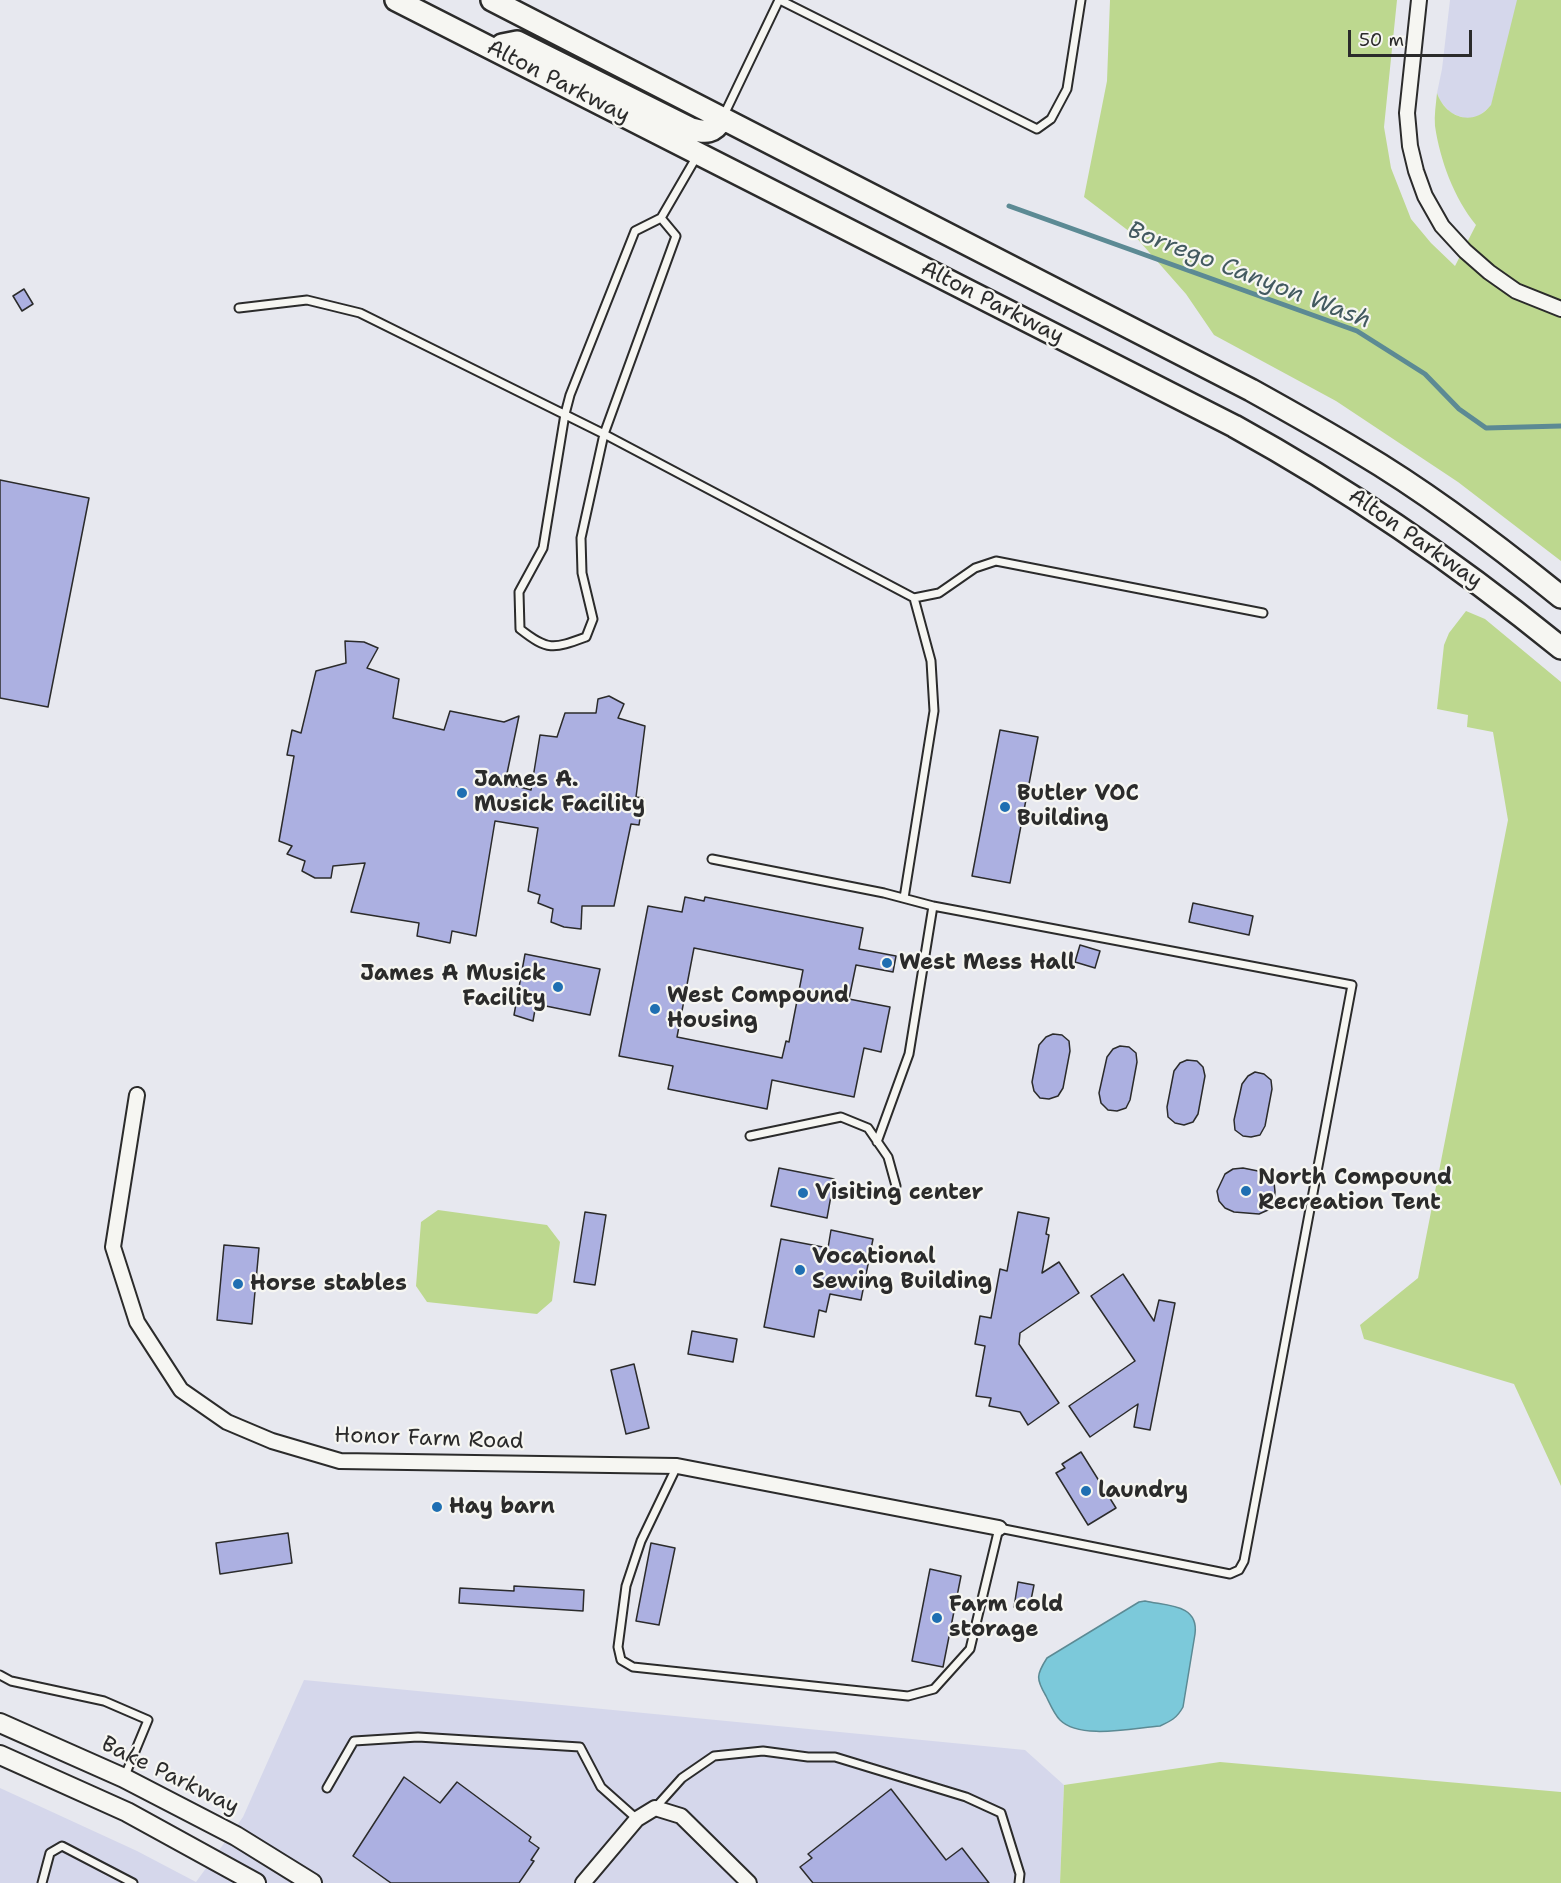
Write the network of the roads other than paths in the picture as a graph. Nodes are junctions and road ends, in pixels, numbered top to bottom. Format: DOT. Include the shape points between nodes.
graph roads {
  1 [pos="396,0"];
  2 [pos="492,0"];
  3 [pos="780,0"];
  4 [pos="1081,0"];
  5 [pos="1419,0"];
  6 [pos="496,50"];
  7 [pos="722,118"];
  8 [pos="698,153"];
  9 [pos="661,218"];
  10 [pos="239,308"];
  11 [pos="1561,309"];
  12 [pos="565,414"];
  13 [pos="604,434"];
  14 [pos="1561,597"];
  15 [pos="914,598"];
  16 [pos="1263,613"];
  17 [pos="1561,648"];
  18 [pos="712,859"];
  19 [pos="904,898"];
  20 [pos="933,906"];
  21 [pos="137,1095"];
  22 [pos="750,1136"];
  23 [pos="878,1142"];
  24 [pos="896,1186"];
  25 [pos="677,1466"];
  26 [pos="999,1528"];
  27 [pos="0,1675"];
  28 [pos="0,1723"];
  29 [pos="0,1755"];
  30 [pos="124,1778"];
  31 [pos="327,1788"];
  32 [pos="656,1808"];
  33 [pos="637,1819"];
  34 [pos="42,1883"];
  35 [pos="133,1883"];
  36 [pos="256,1883"];
  37 [pos="312,1883"];
  38 [pos="583,1883"];
  39 [pos="749,1883"];
  40 [pos="1019,1883"];
  1 -- 6 [label="main road, Alton Parkway"];
  2 -- 7 [label="main road, Alton Parkway"];
  3 -- 4 [label="lane" via="1037,129 1051,119 1067,89"];
  3 -- 7 [label="lane"];
  5 -- 11 [label="street" via="1407,113 1410,146 1425,196 1442,226 1489,272 1516,291"];
  6 -- 7 [label="main road" via="517,42 704,133 717,127"];
  6 -- 8 [label="main road, Alton Parkway"];
  7 -- 14 [label="main road, Alton Parkway" via="1261,396 1360,452 1479,533"];
  8 -- 9 [label="lane"];
  8 -- 17 [label="main road, Alton Parkway" via="1280,452 1406,530"];
  9 -- 12 [label="lane" via="635,231"];
  9 -- 13 [label="lane" via="676,236"];
  10 -- 12 [label="lane" via="307,300 360,313"];
  12 -- 13 [label="lane"];
  12 -- 13 [label="lane" via="543,548 519,592 520,629 538,643 557,647 586,637 593,619 582,573 581,538"];
  13 -- 15 [label="lane"];
  15 -- 16 [label="lane" via="939,593 975,568 996,561"];
  15 -- 19 [label="lane" via="931,661 934,711"];
  18 -- 19 [label="lane"];
  19 -- 20 [label="lane"];
  20 -- 23 [label="lane" via="909,1053"];
  20 -- 26 [label="lane" via="1352,985 1244,1561 1239,1570 1230,1574"];
  21 -- 25 [label="street, Honor Farm Road" via="113,1247 137,1322 181,1390 227,1422 272,1441 340,1461"];
  22 -- 23 [label="lane" via="841,1117 868,1128"];
  23 -- 24 [label="lane" via="888,1157"];
  25 -- 26 [label="street, Honor Farm Road"];
  25 -- 26 [label="lane" via="640,1541 626,1586 618,1647 621,1660 633,1667 908,1696 934,1689 970,1649"];
  27 -- 30 [label="lane" via="11,1681 105,1701 148,1720"];
  28 -- 30 [label="main road, Bake Parkway"];
  29 -- 36 [label="main road" via="128,1812"];
  30 -- 37 [label="main road, Bake Parkway" via="236,1836"];
  31 -- 33 [label="lane" via="354,1741 418,1737 580,1747 601,1787"];
  32 -- 33 [label="street"];
  32 -- 39 [label="street" via="681,1816"];
  32 -- 40 [label="lane" via="682,1778 714,1756 763,1751 835,1757 966,1797 1001,1813 1020,1874"];
  33 -- 38 [label="street"];
  34 -- 35 [label="lane" via="50,1853 62,1846"];
}
